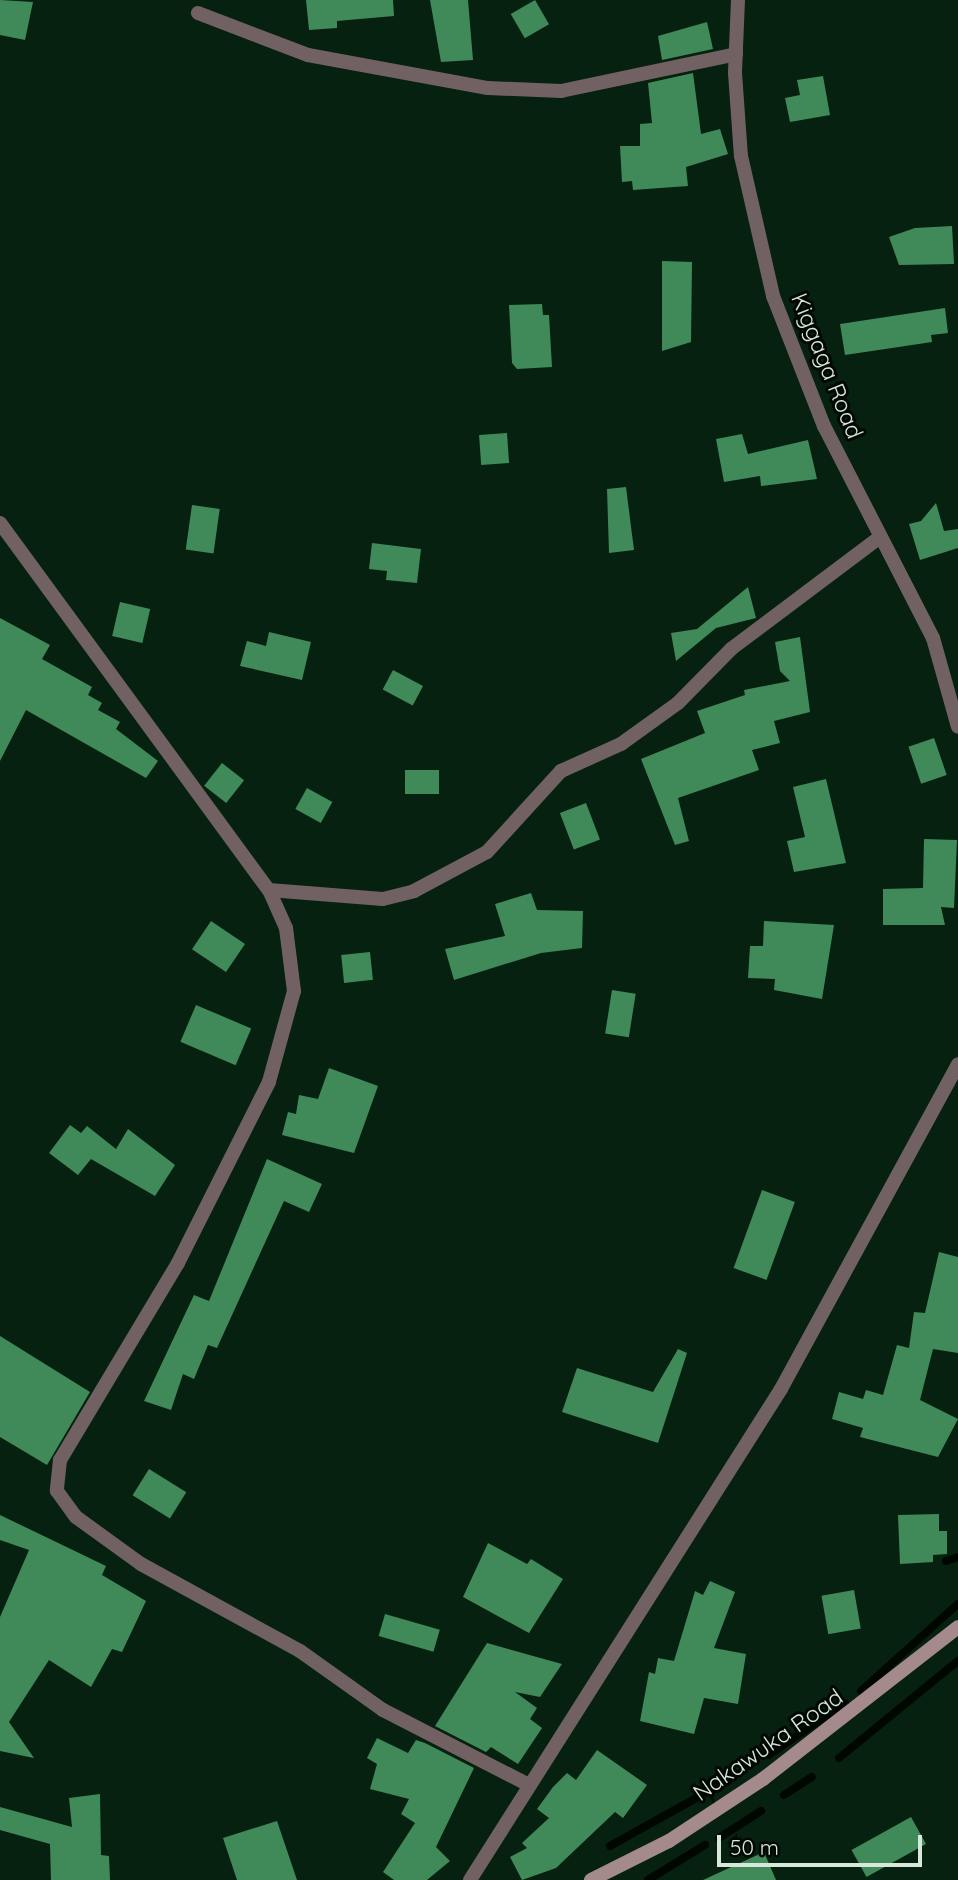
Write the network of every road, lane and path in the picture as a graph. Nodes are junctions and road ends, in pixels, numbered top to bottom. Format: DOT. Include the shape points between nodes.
graph roads {
  1 [pos="738,0"];
  2 [pos="198,13"];
  3 [pos="736,54"];
  4 [pos="0,523"];
  5 [pos="879,538"];
  6 [pos="958,727"];
  7 [pos="269,890"];
  8 [pos="958,1064"];
  9 [pos="958,1627"];
  10 [pos="529,1785"];
  11 [pos="470,1880"];
  12 [pos="591,1880"];
  1 -- 3 [label="street, Kiggaga Road"];
  2 -- 3 [label="street" via="307,55 488,88 561,91"];
  3 -- 5 [label="street, Kiggaga Road" via="741,156 773,296 824,426"];
  4 -- 7 [label="street"];
  5 -- 6 [label="street, Kiggaga Road" via="933,638"];
  5 -- 7 [label="street" via="731,649 678,703 621,744 561,771 487,852 414,891 383,899"];
  7 -- 10 [label="street" via="286,928 294,990 269,1082 178,1263 60,1460 57,1490 75,1517 141,1563 300,1651 383,1710"];
  8 -- 10 [label="street" via="781,1389"];
  9 -- 12 [label="main road, Nakawuka Road" via="764,1779 669,1840"];
  10 -- 11 [label="street"];
}
